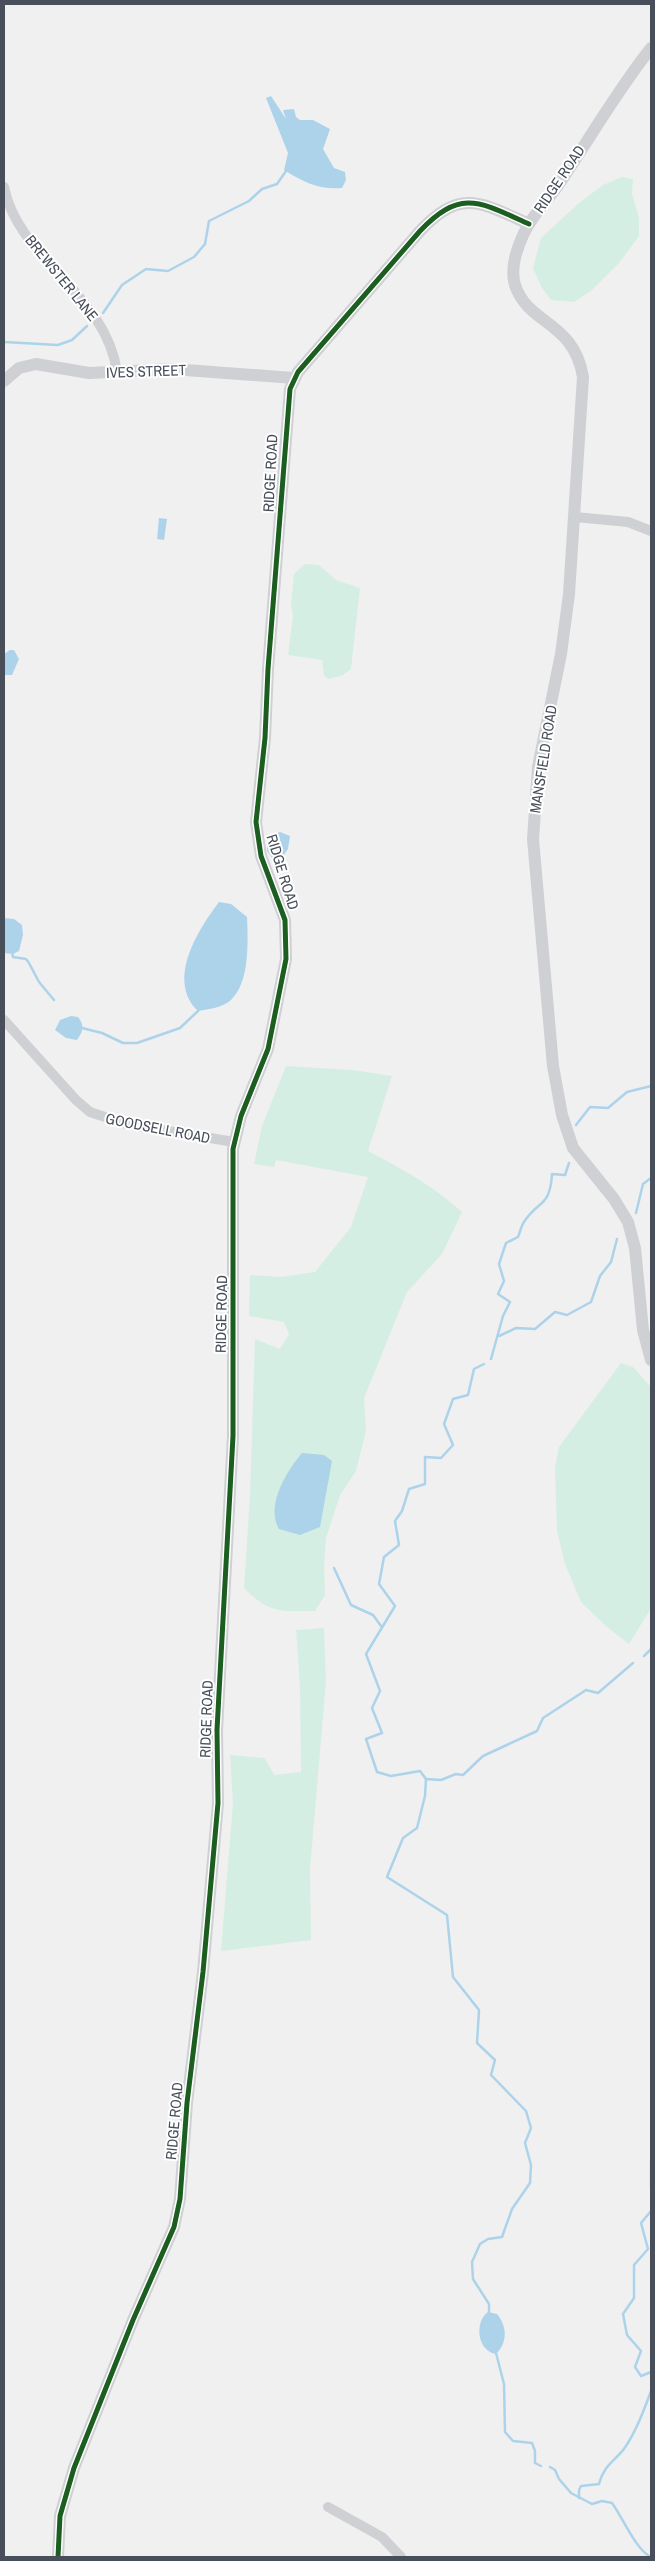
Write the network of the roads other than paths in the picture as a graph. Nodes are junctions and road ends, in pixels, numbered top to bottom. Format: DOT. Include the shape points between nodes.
graph roads {
  1 [pos="651,48"];
  2 [pos="4,187"];
  3 [pos="529,224"];
  4 [pos="117,372"];
  5 [pos="294,378"];
  6 [pos="4,381"];
  7 [pos="576,517"];
  8 [pos="651,531"];
  9 [pos="4,1020"];
  10 [pos="234,1142"];
  11 [pos="651,1360"];
  12 [pos="328,2507"];
  13 [pos="58,2557"];
  14 [pos="401,2557"];
  1 -- 3 [label="street, RIDGE ROAD" via="617,91 557,187"];
  2 -- 4 [label="street, BREWSTER LANE" via="15,219 78,293 101,326"];
  3 -- 5 [label="street, RIDGE ROAD" via="470,203 442,210 420,231"];
  3 -- 7 [label="street, MANSFIELD ROAD" via="517,250 515,285 521,298 558,330 573,346 581,361 583,377"];
  4 -- 5 [label="street, IVES STREET" via="180,369"];
  4 -- 6 [label="street, IVES STREET" via="89,373 36,364 19,368"];
  5 -- 10 [label="street, RIDGE ROAD" via="285,431 265,738 256,822 261,856 284,920 286,959 268,1049"];
  7 -- 8 [label="street" via="628,522"];
  7 -- 11 [label="street, MANSFIELD ROAD" via="566,618 538,767 534,814 553,1066 562,1115 573,1148 621,1209 632,1234 643,1330"];
  9 -- 10 [label="street, GOODSELL ROAD" via="90,1112 126,1124"];
  10 -- 13 [label="street, RIDGE ROAD" via="233,1436 217,1722 218,1803 180,2199 174,2227 74,2468 60,2516"];
  12 -- 14 [label="street" via="382,2537"];
}
